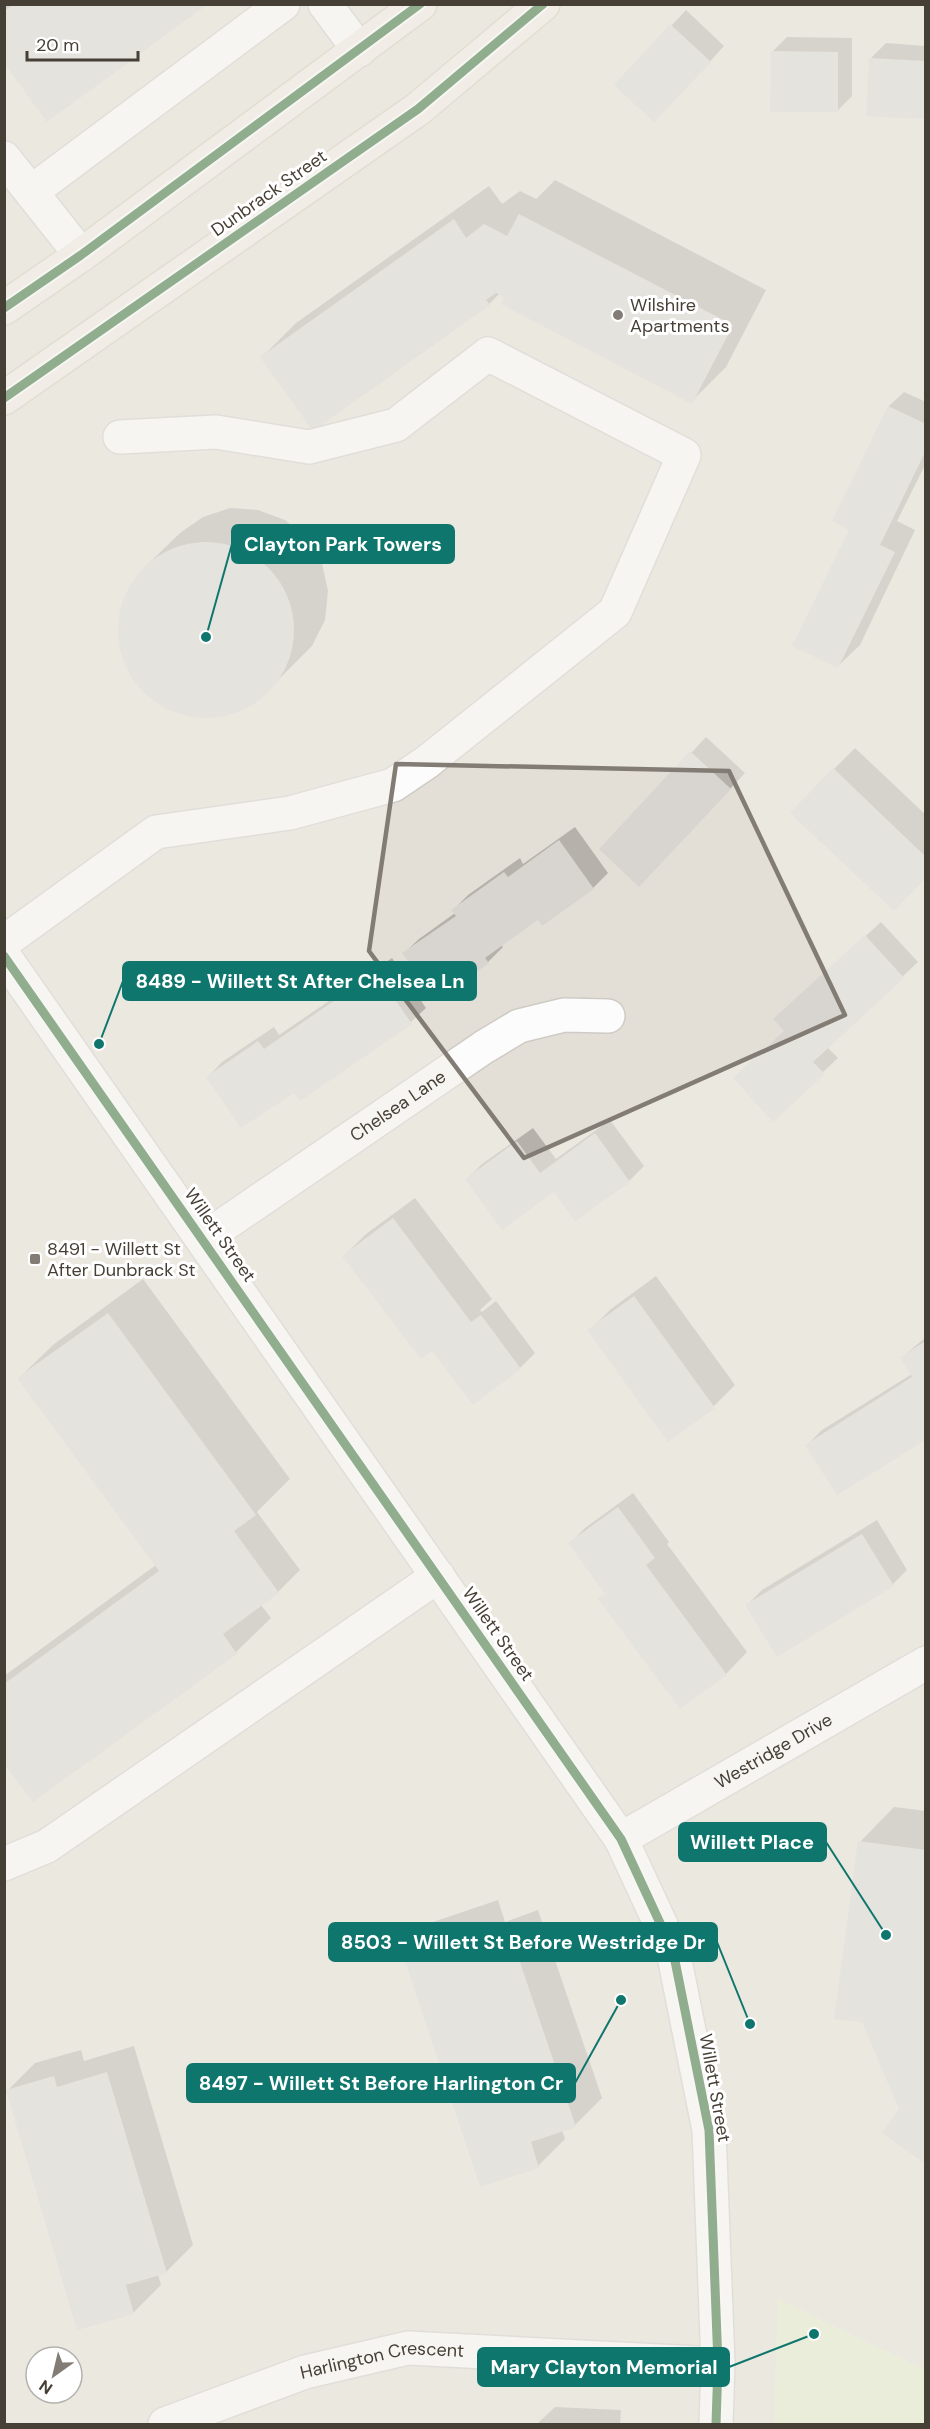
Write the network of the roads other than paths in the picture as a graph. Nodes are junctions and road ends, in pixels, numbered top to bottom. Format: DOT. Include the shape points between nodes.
graph roads {
  1 [pos="283,4"];
  2 [pos="325,4"];
  3 [pos="420,4"];
  4 [pos="543,4"];
  5 [pos="359,50"];
  6 [pos="4,158"];
  7 [pos="31,192"];
  8 [pos="81,255"];
  9 [pos="4,308"];
  10 [pos="4,398"];
  11 [pos="120,437"];
  12 [pos="4,942"];
  13 [pos="4,956"];
  14 [pos="608,1016"];
  15 [pos="203,1239"];
  16 [pos="438,1576"];
  17 [pos="926,1663"];
  18 [pos="621,1839"];
  19 [pos="4,1864"];
  20 [pos="718,2364"];
  21 [pos="165,2424"];
  22 [pos="716,2424"];
  1 -- 7 [label="street"];
  2 -- 5 [label="street"];
  3 -- 5 [label="main road"];
  4 -- 10 [label="main road, Dunbrack Street" via="418,109"];
  5 -- 8 [label="main road"];
  6 -- 7 [label="street"];
  7 -- 8 [label="street"];
  8 -- 9 [label="main road"];
  11 -- 12 [label="street" via="216,432 309,447 396,425 488,354 684,454 615,612 427,762 393,785 301,810 156,832"];
  13 -- 15 [label="street, Willett Street"];
  14 -- 15 [label="street, Chelsea Lane" via="564,1015 519,1026"];
  15 -- 16 [label="street, Willett Street"];
  16 -- 18 [label="street, Willett Street"];
  16 -- 19 [label="street" via="46,1846"];
  17 -- 18 [label="street, Westridge Drive"];
  18 -- 20 [label="street, Willett Street" via="673,1952 709,2130"];
  20 -- 21 [label="street, Harlington Crescent" via="408,2348 305,2372"];
  20 -- 22 [label="street, Willett Street"];
}
